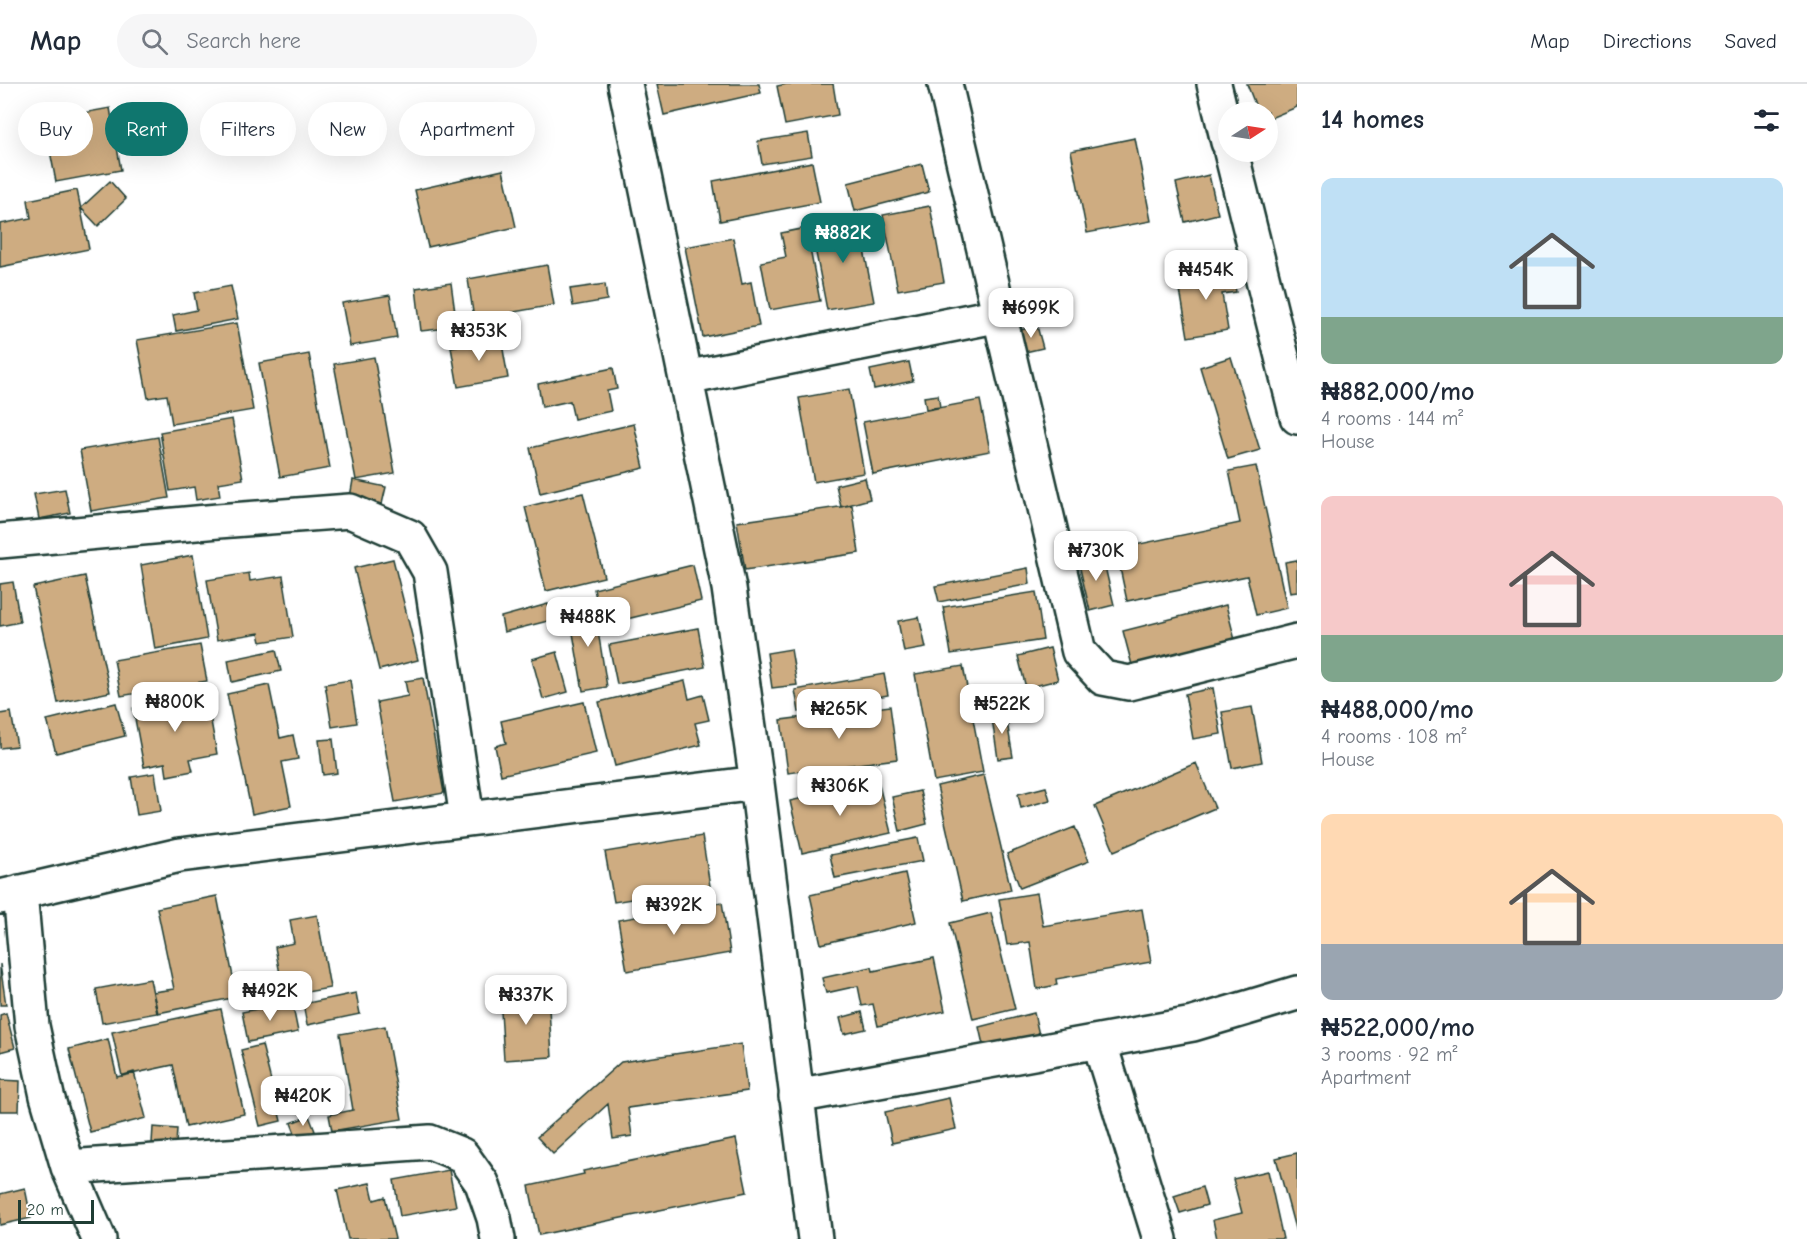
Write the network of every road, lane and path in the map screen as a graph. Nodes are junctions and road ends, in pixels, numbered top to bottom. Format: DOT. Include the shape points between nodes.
graph roads {
  1 [pos="625,84"];
  2 [pos="945,84"];
  3 [pos="1214,84"];
  4 [pos="1218,102"];
  5 [pos="1233,162"];
  6 [pos="1000,315"];
  7 [pos="686,378"];
  8 [pos="1297,417"];
  9 [pos="0,542"];
  10 [pos="1297,641"];
  11 [pos="757,783"];
  12 [pos="467,818"];
  13 [pos="10,894"];
  14 [pos="1297,993"];
  15 [pos="1099,1041"];
  16 [pos="796,1096"];
  17 [pos="68,1167"];
  18 [pos="99,1239"];
  19 [pos="498,1239"];
  20 [pos="815,1239"];
  21 [pos="1160,1239"];
  1 -- 7 [label="street"];
  2 -- 6 [label="street"];
  3 -- 4 [label="street"];
  5 -- 8 [label="street"];
  6 -- 7 [label="street"];
  6 -- 10 [label="street" via="1079,652 1103,678 1129,683"];
  7 -- 11 [label="street" via="729,588"];
  9 -- 12 [label="street" via="350,511 410,537 430,572"];
  11 -- 12 [label="street"];
  11 -- 16 [label="street"];
  12 -- 13 [label="street" via="180,855"];
  13 -- 17 [label="street" via="46,1096"];
  14 -- 15 [label="street" via="1193,1024"];
  15 -- 16 [label="street"];
  15 -- 21 [label="street"];
  16 -- 20 [label="street"];
  17 -- 18 [label="street"];
  17 -- 19 [label="street" via="430,1142 462,1155 482,1183"];
}
